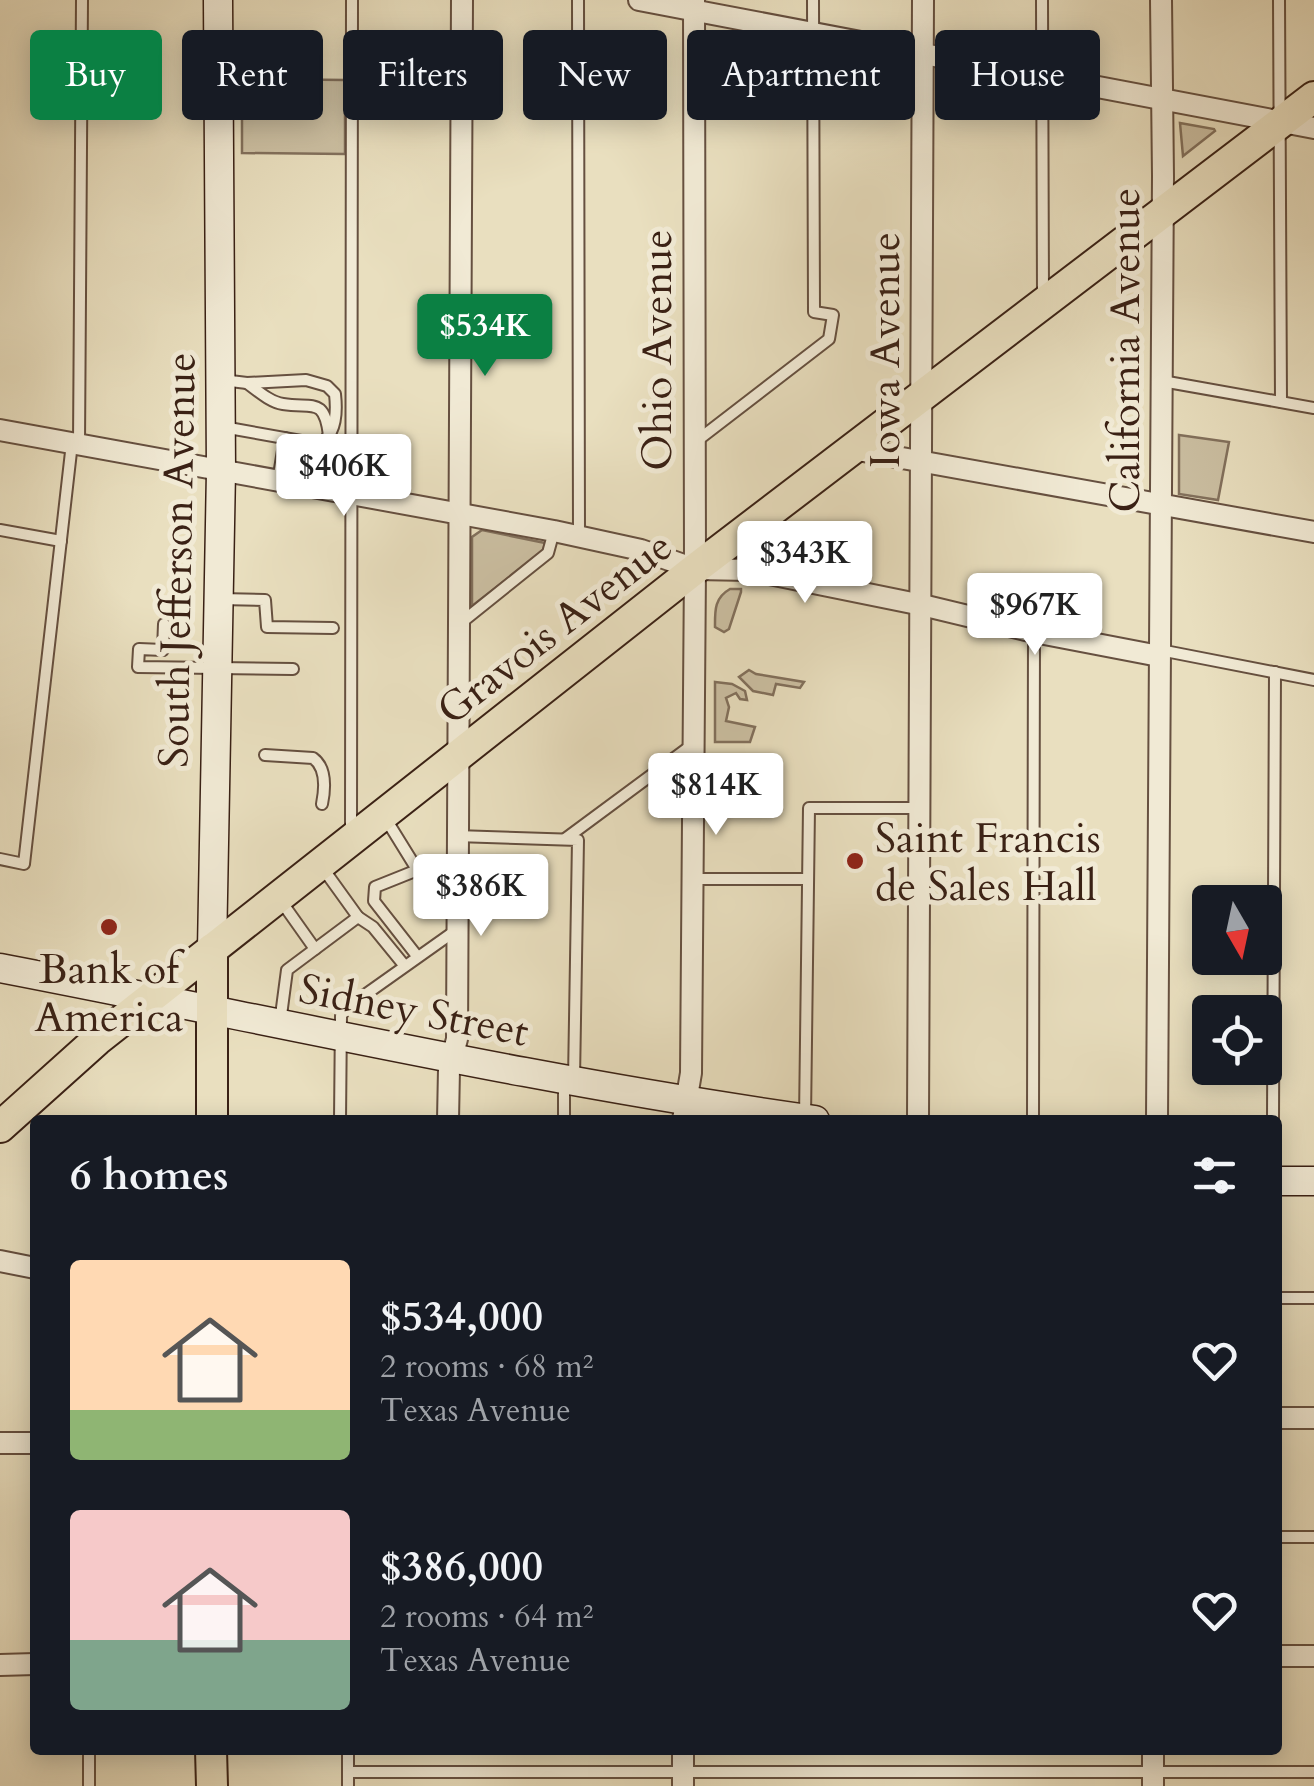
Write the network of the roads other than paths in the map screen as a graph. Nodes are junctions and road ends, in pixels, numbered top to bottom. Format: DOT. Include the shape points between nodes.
graph roads {
  1 [pos="82,0"];
  2 [pos="218,0"];
  3 [pos="352,0"];
  4 [pos="462,0"];
  5 [pos="578,0"];
  6 [pos="639,0"];
  7 [pos="813,0"];
  8 [pos="922,0"];
  9 [pos="1042,0"];
  10 [pos="1161,0"];
  11 [pos="1279,0"];
  12 [pos="694,5"];
  13 [pos="801,30"];
  14 [pos="814,30"];
  15 [pos="1042,30"];
  16 [pos="915,53"];
  17 [pos="922,54"];
  18 [pos="935,56"];
  19 [pos="1100,87"];
  20 [pos="1314,97"];
  21 [pos="1162,99"];
  22 [pos="814,120"];
  23 [pos="1042,120"];
  24 [pos="1282,122"];
  25 [pos="1314,128"];
  26 [pos="1162,213"];
  27 [pos="1044,304"];
  28 [pos="1161,381"];
  29 [pos="234,382"];
  30 [pos="922,396"];
  31 [pos="1282,402"];
  32 [pos="1314,408"];
  33 [pos="222,427"];
  34 [pos="0,430"];
  35 [pos="329,436"];
  36 [pos="285,438"];
  37 [pos="693,443"];
  38 [pos="76,444"];
  39 [pos="852,449"];
  40 [pos="921,463"];
  41 [pos="222,471"];
  42 [pos="278,481"];
  43 [pos="350,495"];
  44 [pos="1160,504"];
  45 [pos="459,516"];
  46 [pos="0,530"];
  47 [pos="554,531"];
  48 [pos="1314,532"];
  49 [pos="578,537"];
  50 [pos="61,542"];
  51 [pos="695,569"];
  52 [pos="220,599"];
  53 [pos="922,604"];
  54 [pos="164,624"];
  55 [pos="459,624"];
  56 [pos="333,628"];
  57 [pos="1034,632"];
  58 [pos="1159,653"];
  59 [pos="218,667"];
  60 [pos="294,669"];
  61 [pos="1274,672"];
  62 [pos="1314,680"];
  63 [pos="693,744"];
  64 [pos="265,755"];
  65 [pos="457,758"];
  66 [pos="322,804"];
  67 [pos="920,808"];
  68 [pos="384,816"];
  69 [pos="456,836"];
  70 [pos="564,840"];
  71 [pos="352,842"];
  72 [pos="0,858"];
  73 [pos="321,866"];
  74 [pos="418,871"];
  75 [pos="691,880"];
  76 [pos="808,880"];
  77 [pos="456,888"];
  78 [pos="279,898"];
  79 [pos="358,917"];
  80 [pos="456,930"];
  81 [pos="212,949"];
  82 [pos="315,949"];
  83 [pos="416,956"];
  84 [pos="404,965"];
  85 [pos="0,968"];
  86 [pos="151,997"];
  87 [pos="212,1011"];
  88 [pos="280,1024"];
  89 [pos="340,1035"];
  90 [pos="452,1058"];
  91 [pos="569,1078"];
  92 [pos="685,1110"];
  93 [pos="212,1115"];
  94 [pos="340,1115"];
  95 [pos="448,1115"];
  96 [pos="565,1115"];
  97 [pos="752,1115"];
  98 [pos="805,1115"];
  99 [pos="918,1115"];
  100 [pos="1033,1115"];
  101 [pos="1157,1115"];
  102 [pos="1273,1115"];
  103 [pos="5,1117"];
  104 [pos="1282,1181"];
  105 [pos="1314,1181"];
  106 [pos="0,1261"];
  107 [pos="30,1267"];
  108 [pos="1282,1298"];
  109 [pos="1314,1298"];
  110 [pos="1282,1418"];
  111 [pos="1314,1418"];
  112 [pos="0,1443"];
  113 [pos="30,1444"];
  114 [pos="1282,1537"];
  115 [pos="1314,1537"];
  116 [pos="1282,1656"];
  117 [pos="1314,1656"];
  118 [pos="0,1664"];
  119 [pos="30,1664"];
  120 [pos="89,1755"];
  121 [pos="212,1755"];
  122 [pos="348,1755"];
  123 [pos="683,1769"];
  124 [pos="348,1772"];
  125 [pos="1268,1772"];
  126 [pos="1314,1772"];
  127 [pos="1153,1779"];
  128 [pos="89,1786"];
  129 [pos="212,1786"];
  130 [pos="348,1786"];
  131 [pos="1268,1786"];
  1 -- 38 [label="lane"];
  2 -- 29 [label="main road, South Jefferson Avenue"];
  3 -- 43 [label="lane"];
  4 -- 45 [label="street"];
  5 -- 49 [label="lane"];
  6 -- 12 [label="street"];
  7 -- 14 [label="lane"];
  8 -- 17 [label="street, Iowa Avenue"];
  9 -- 15 [label="lane"];
  10 -- 21 [label="street, California Avenue"];
  11 -- 24 [label="lane"];
  12 -- 13 [label="street"];
  12 -- 37 [label="street, Ohio Avenue"];
  16 -- 17 [label="street"];
  17 -- 18 [label="street"];
  17 -- 30 [label="street, Iowa Avenue"];
  19 -- 21 [label="street"];
  20 -- 24 [label="main road, Gravois Avenue"];
  21 -- 24 [label="street"];
  21 -- 26 [label="street, California Avenue"];
  22 -- 37 [label="lane" via="814,312 834,316 829,339"];
  23 -- 27 [label="lane"];
  24 -- 25 [label="street"];
  24 -- 26 [label="main road, Gravois Avenue"];
  24 -- 31 [label="lane"];
  26 -- 27 [label="main road, Gravois Avenue"];
  26 -- 28 [label="street, California Avenue"];
  27 -- 30 [label="main road, Gravois Avenue"];
  28 -- 31 [label="lane"];
  28 -- 44 [label="street, California Avenue"];
  29 -- 33 [label="main road, South Jefferson Avenue"];
  29 -- 35 [label="lane" via="279,404 319,407"];
  29 -- 35 [label="lane" via="306,380 327,386 335,394 336,414"];
  30 -- 39 [label="main road, Gravois Avenue"];
  30 -- 40 [label="street, Iowa Avenue"];
  31 -- 32 [label="lane"];
  33 -- 36 [label="lane"];
  33 -- 41 [label="main road, South Jefferson Avenue"];
  34 -- 38 [label="street"];
  35 -- 36 [label="lane" via="318,444"];
  36 -- 42 [label="lane"];
  37 -- 51 [label="street, Ohio Avenue"];
  38 -- 41 [label="street"];
  38 -- 50 [label="lane"];
  39 -- 40 [label="street"];
  39 -- 51 [label="main road, Gravois Avenue"];
  40 -- 44 [label="street"];
  40 -- 53 [label="street, Iowa Avenue"];
  41 -- 42 [label="street"];
  41 -- 52 [label="main road, South Jefferson Avenue"];
  42 -- 43 [label="street"];
  43 -- 45 [label="street"];
  43 -- 71 [label="lane"];
  44 -- 48 [label="street"];
  44 -- 58 [label="street, California Avenue"];
  45 -- 47 [label="street"];
  45 -- 55 [label="street"];
  46 -- 50 [label="lane"];
  47 -- 49 [label="street"];
  47 -- 55 [label="lane" via="548,553"];
  49 -- 51 [label="street"];
  50 -- 72 [label="lane" via="24,864"];
  51 -- 53 [label="street" via="750,570"];
  51 -- 63 [label="street, Ohio Avenue"];
  51 -- 65 [label="main road, Gravois Avenue"];
  52 -- 56 [label="lane" via="265,600 268,628"];
  52 -- 59 [label="main road, South Jefferson Avenue"];
  53 -- 57 [label="street"];
  53 -- 67 [label="street, Iowa Avenue"];
  54 -- 59 [label="lane" via="163,650 139,650 138,668"];
  55 -- 65 [label="street"];
  57 -- 58 [label="street"];
  57 -- 100 [label="lane"];
  58 -- 61 [label="lane"];
  58 -- 101 [label="street, California Avenue"];
  59 -- 60 [label="lane"];
  59 -- 81 [label="main road, South Jefferson Avenue"];
  61 -- 62 [label="lane"];
  61 -- 102 [label="lane"];
  63 -- 70 [label="lane"];
  63 -- 75 [label="street, Ohio Avenue"];
  64 -- 66 [label="lane" via="319,762"];
  65 -- 68 [label="main road, Gravois Avenue"];
  65 -- 69 [label="street"];
  67 -- 76 [label="lane" via="809,808"];
  67 -- 99 [label="street, Iowa Avenue"];
  68 -- 71 [label="main road, Gravois Avenue"];
  68 -- 74 [label="lane"];
  69 -- 70 [label="lane"];
  69 -- 77 [label="street"];
  70 -- 91 [label="lane" via="578,840"];
  71 -- 73 [label="main road, Gravois Avenue"];
  73 -- 78 [label="main road, Gravois Avenue"];
  73 -- 79 [label="lane"];
  74 -- 77 [label="lane" via="432,885"];
  74 -- 83 [label="lane" via="381,883 372,893"];
  75 -- 76 [label="lane"];
  75 -- 92 [label="street, Ohio Avenue" via="691,1072"];
  76 -- 98 [label="lane"];
  77 -- 80 [label="street"];
  78 -- 81 [label="main road, Gravois Avenue"];
  78 -- 82 [label="lane"];
  79 -- 82 [label="lane"];
  79 -- 84 [label="lane"];
  80 -- 83 [label="lane"];
  80 -- 90 [label="street"];
  81 -- 86 [label="main road, Gravois Avenue"];
  81 -- 87 [label="main road, South Jefferson Avenue"];
  82 -- 88 [label="lane" via="288,970"];
  83 -- 84 [label="lane"];
  84 -- 89 [label="lane" via="345,1010"];
  85 -- 86 [label="main road, Sidney Street"];
  86 -- 87 [label="main road, Sidney Street"];
  86 -- 103 [label="main road, Gravois Avenue"];
  87 -- 88 [label="main road, Sidney Street"];
  87 -- 93 [label="main road, South Jefferson Avenue"];
  88 -- 89 [label="main road, Sidney Street"];
  89 -- 90 [label="main road, Sidney Street"];
  89 -- 94 [label="lane"];
  90 -- 91 [label="main road, Sidney Street"];
  90 -- 95 [label="street"];
  91 -- 92 [label="main road, Sidney Street"];
  91 -- 96 [label="lane"];
  92 -- 97 [label="main road, Sidney Street"];
  104 -- 105 [label="main road"];
  106 -- 107 [label="street"];
  108 -- 109 [label="lane"];
  110 -- 111 [label="street"];
  112 -- 113 [label="street"];
  114 -- 115 [label="lane"];
  116 -- 117 [label="street"];
  118 -- 119 [label="street"];
  120 -- 128 [label="lane"];
  121 -- 129 [label="main road"];
  122 -- 124 [label="lane"];
  123 -- 124 [label="lane"];
  123 -- 127 [label="lane"];
  124 -- 130 [label="lane"];
  125 -- 126 [label="lane"];
  125 -- 127 [label="lane"];
  125 -- 131 [label="lane"];
}
